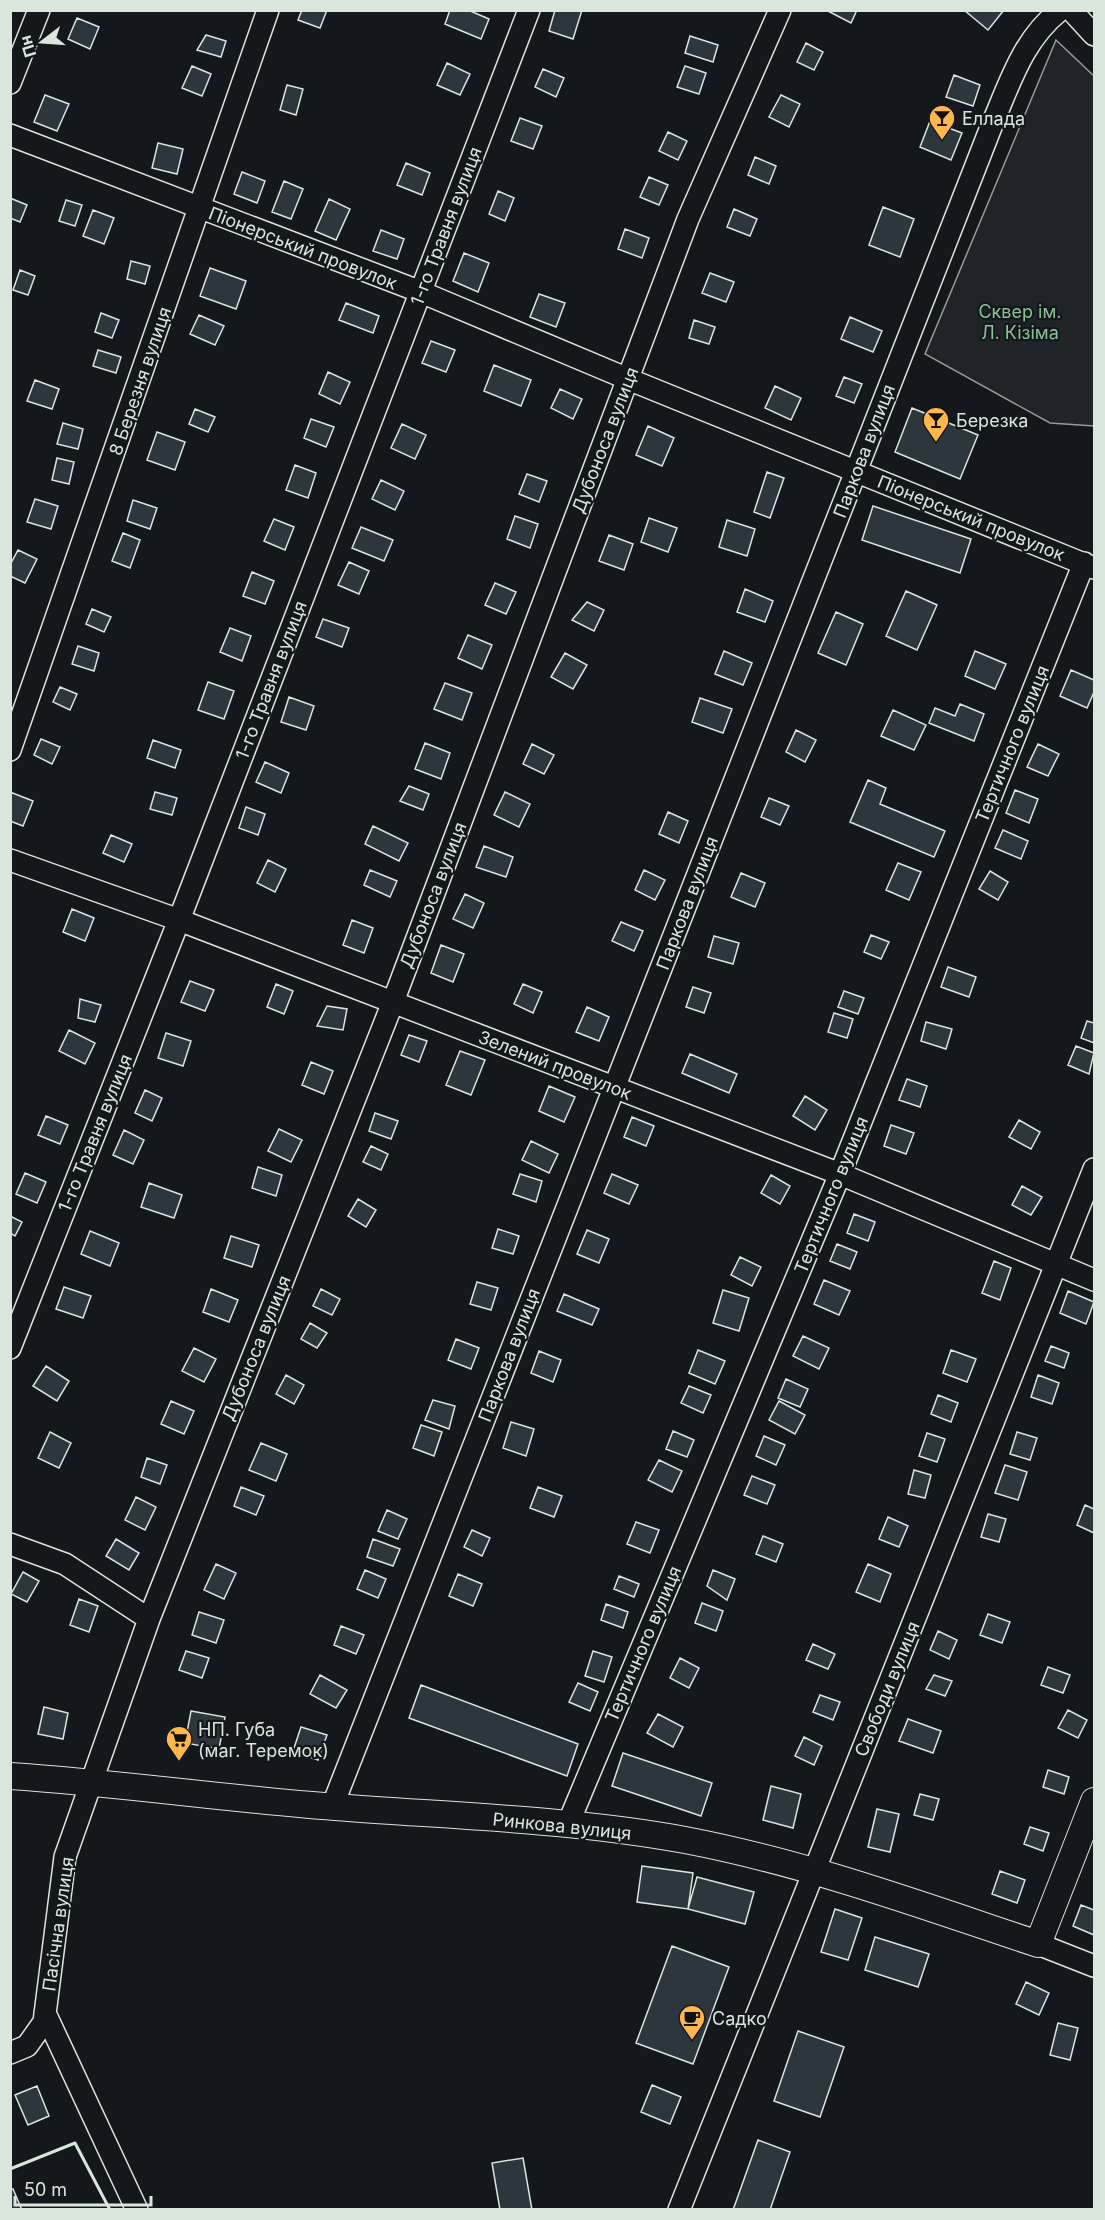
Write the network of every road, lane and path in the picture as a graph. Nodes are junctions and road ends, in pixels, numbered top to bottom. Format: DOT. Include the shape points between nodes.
graph roads {
  1 [pos="39,10"];
  2 [pos="268,10"];
  3 [pos="529,10"];
  4 [pos="780,10"];
  5 [pos="1060,10"];
  6 [pos="1071,10"];
  7 [pos="1095,35"];
  8 [pos="10,83"];
  9 [pos="10,135"];
  10 [pos="200,209"];
  11 [pos="421,292"];
  12 [pos="628,379"];
  13 [pos="856,472"];
  14 [pos="1089,566"];
  15 [pos="10,750"];
  16 [pos="16,864"];
  17 [pos="179,920"];
  18 [pos="393,1002"];
  19 [pos="614,1088"];
  20 [pos="1095,1169"];
  21 [pos="840,1174"];
  22 [pos="1057,1266"];
  23 [pos="1095,1280"];
  24 [pos="10,1348"];
  25 [pos="10,1544"];
  26 [pos="149,1619"];
  27 [pos="10,1776"];
  28 [pos="90,1781"];
  29 [pos="1095,1801"];
  30 [pos="332,1807"];
  31 [pos="568,1824"];
  32 [pos="814,1869"];
  33 [pos="1038,1944"];
  34 [pos="1095,1966"];
  35 [pos="45,2013"];
  36 [pos="10,2053"];
  37 [pos="137,2210"];
  38 [pos="679,2210"];
  1 -- 8 [label="street"];
  2 -- 10 [label="street, 8 Березня вулиця"];
  3 -- 11 [label="street, 1-го Травня вулиця"];
  4 -- 12 [label="street, Дубоноса вулиця" via="688,219"];
  5 -- 13 [label="street, Паркова вулиця" via="1042,25 1020,60"];
  6 -- 7 [label="street"];
  9 -- 10 [label="street, Піонерський провулок"];
  10 -- 11 [label="street, Піонерський провулок"];
  10 -- 15 [label="street, 8 Березня вулиця"];
  11 -- 12 [label="street, Піонерський провулок"];
  11 -- 17 [label="street, 1-го Травня вулиця"];
  12 -- 13 [label="street, Піонерський провулок"];
  12 -- 18 [label="street, Дубоноса вулиця"];
  13 -- 14 [label="street, Піонерський провулок"];
  13 -- 19 [label="street, Паркова вулиця"];
  14 -- 21 [label="street, Тертичного вулиця"];
  16 -- 17 [label="street, Зелений провулок"];
  17 -- 18 [label="street, Зелений провулок"];
  17 -- 24 [label="street, 1-го Травня вулиця"];
  18 -- 19 [label="street, Зелений провулок"];
  18 -- 26 [label="street, Дубоноса вулиця"];
  19 -- 21 [label="street, Зелений провулок"];
  19 -- 30 [label="street, Паркова вулиця"];
  20 -- 22 [label="street, Свободи вулиця"];
  21 -- 22 [label="street, Зелений провулок"];
  21 -- 31 [label="street, Тертичного вулиця"];
  22 -- 23 [label="street, Зелений провулок"];
  22 -- 32 [label="street, Свободи вулиця"];
  25 -- 26 [label="street" via="65,1564"];
  26 -- 28 [label="street, Дубоноса вулиця"];
  27 -- 28 [label="main road, Ринкова вулиця"];
  28 -- 30 [label="main road, Ринкова вулиця"];
  28 -- 35 [label="street, Пасічна вулиця" via="65,1857"];
  29 -- 33 [label="main road"];
  30 -- 31 [label="main road, Ринкова вулиця"];
  31 -- 32 [label="main road, Ринкова вулиця" via="685,1840"];
  32 -- 33 [label="main road, Ринкова вулиця"];
  32 -- 38 [label="street, Свободи вулиця"];
  33 -- 34 [label="street, Ринкова вулиця"];
  35 -- 36 [label="street, Пасічна вулиця" via="44,2022 27,2046"];
  35 -- 37 [label="street"];
}
